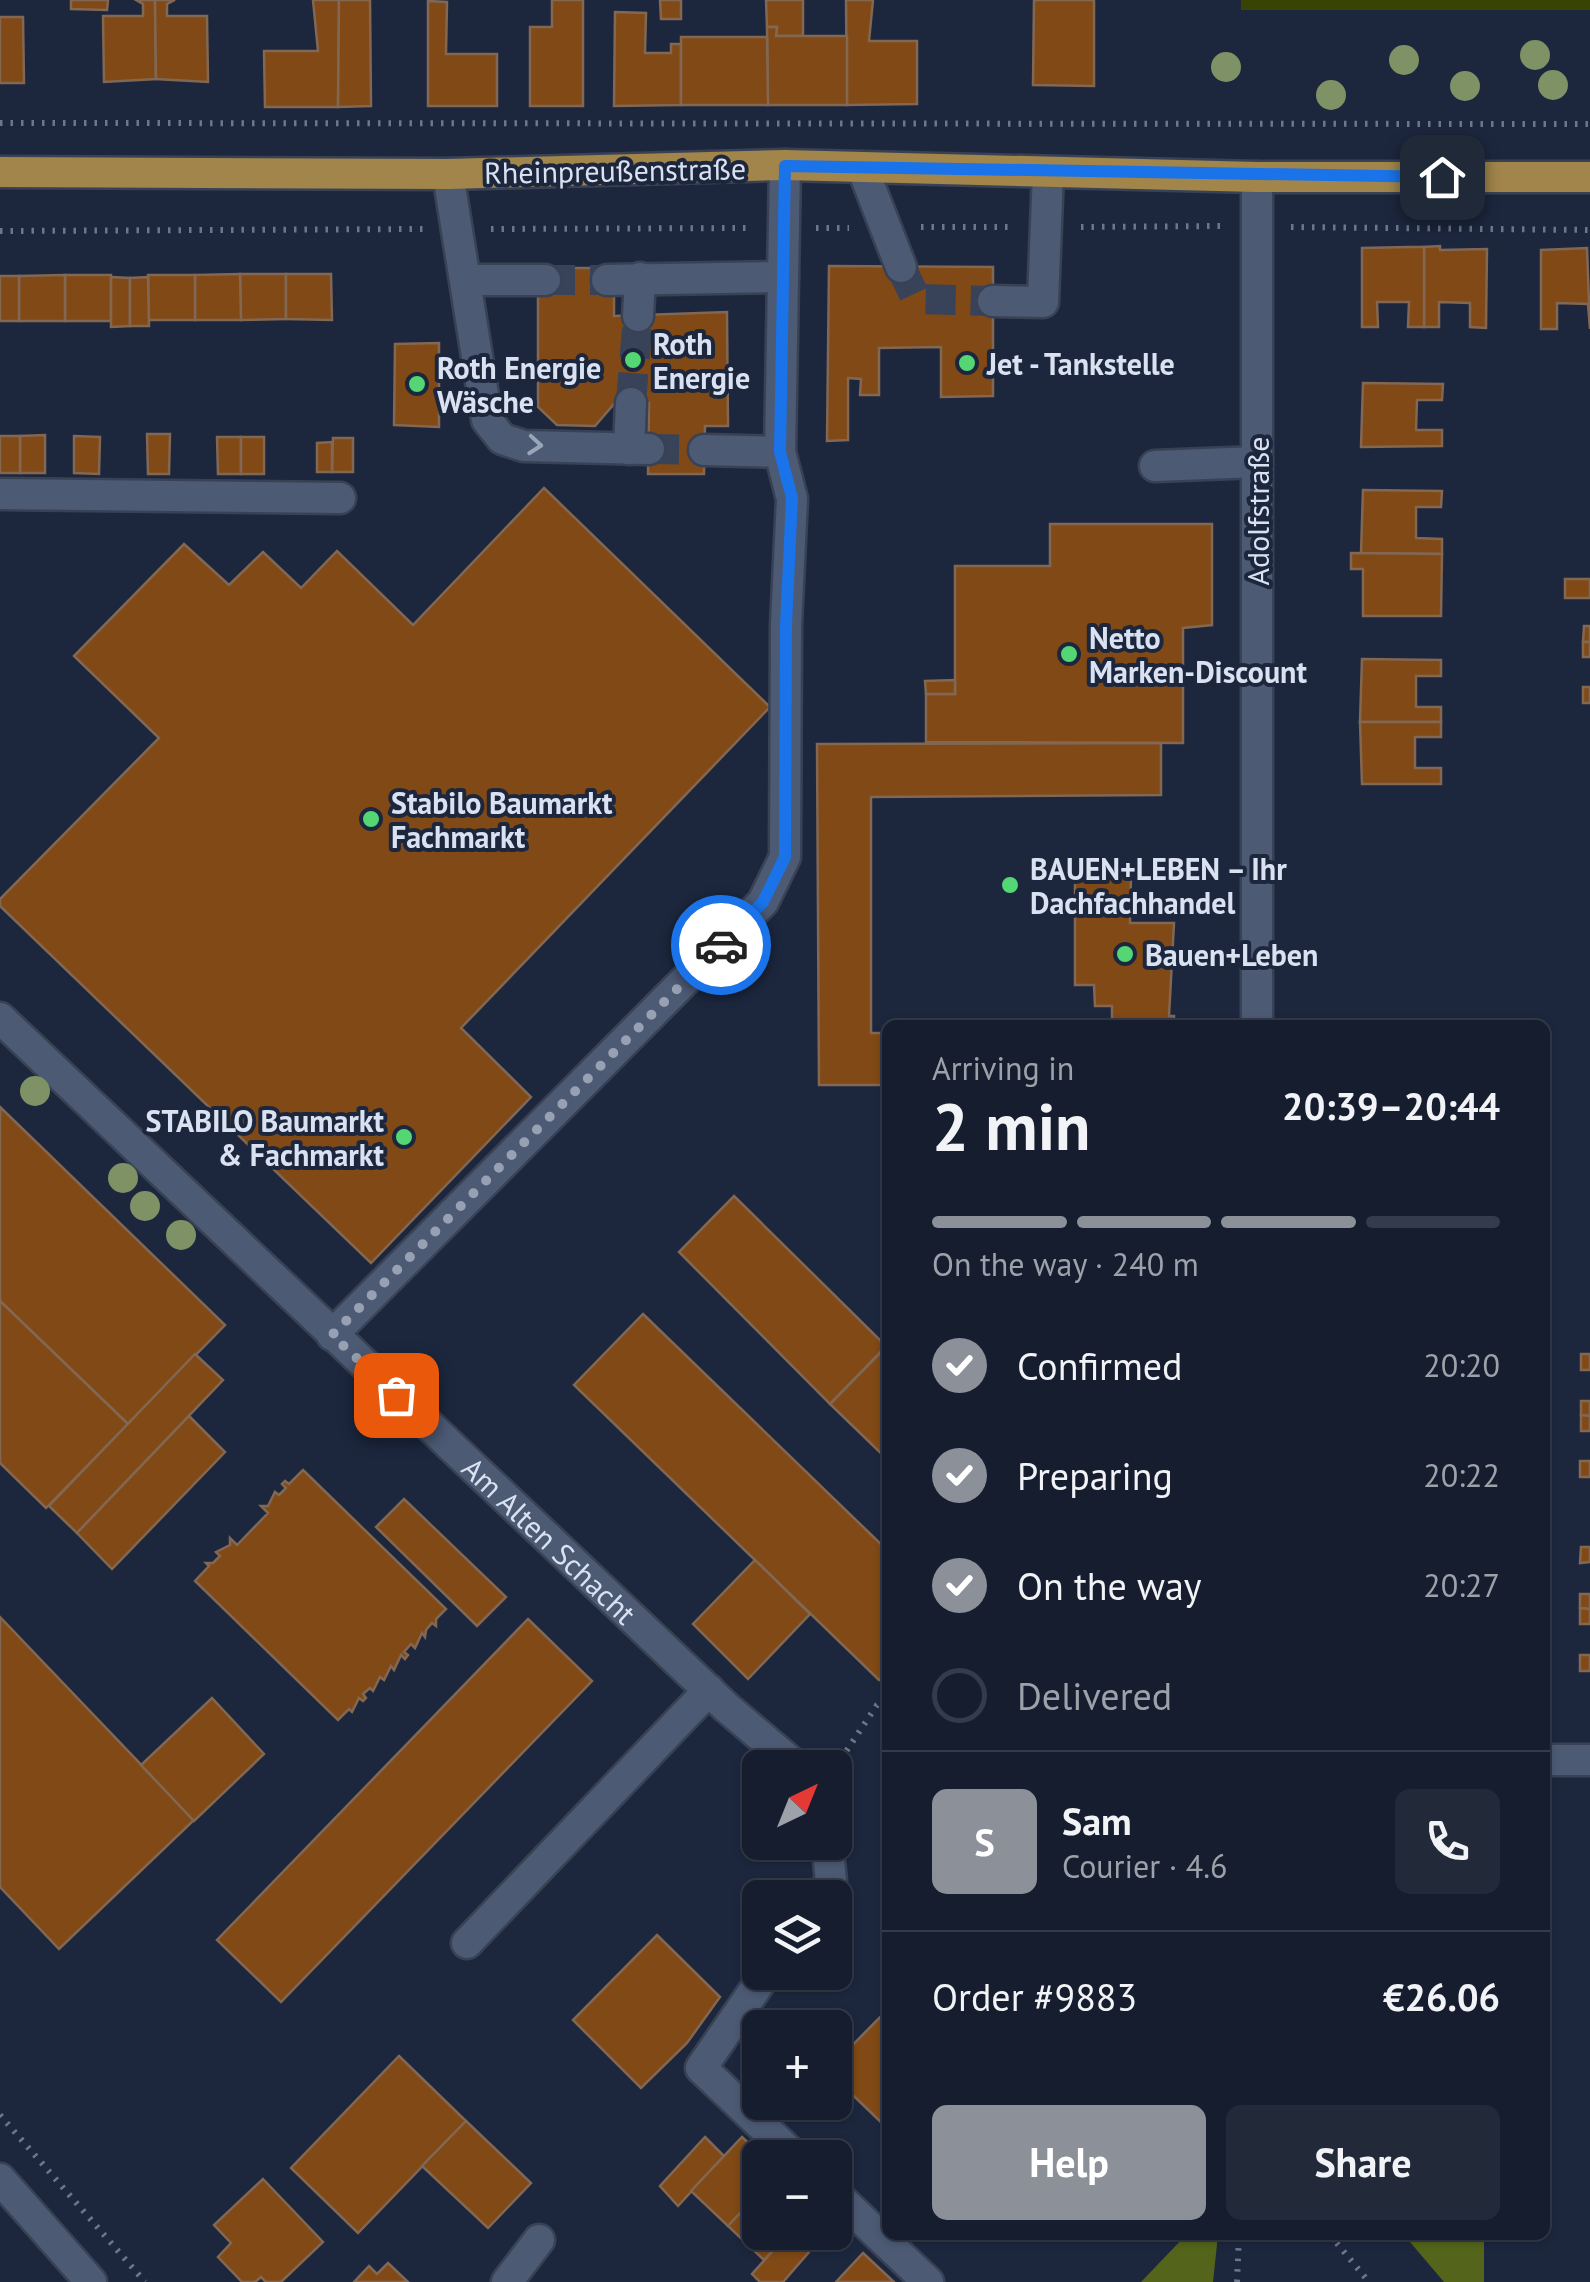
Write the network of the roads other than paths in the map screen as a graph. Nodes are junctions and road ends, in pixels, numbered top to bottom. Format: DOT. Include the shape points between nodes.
graph roads {
  1 [pos="785,166"];
  2 [pos="862,168"];
  3 [pos="0,172"];
  4 [pos="1048,173"];
  5 [pos="448,174"];
  6 [pos="1257,176"];
  7 [pos="1590,177"];
  8 [pos="901,267"];
  9 [pos="783,277"];
  10 [pos="640,278"];
  11 [pos="467,280"];
  12 [pos="545,280"];
  13 [pos="607,280"];
  14 [pos="993,301"];
  15 [pos="638,316"];
  16 [pos="631,403"];
  17 [pos="704,450"];
  18 [pos="780,452"];
  19 [pos="1257,462"];
  20 [pos="1155,466"];
  21 [pos="0,494"];
  22 [pos="340,498"];
  23 [pos="0,1018"];
  24 [pos="1257,1020"];
  25 [pos="332,1335"];
  26 [pos="709,1690"];
  27 [pos="777,1750"];
  28 [pos="1550,1760"];
  29 [pos="1590,1760"];
  30 [pos="467,1943"];
  31 [pos="755,1990"];
  32 [pos="777,2140"];
  33 [pos="0,2179"];
  34 [pos="852,2210"];
  35 [pos="882,2238"];
  36 [pos="539,2240"];
  37 [pos="884,2240"];
  38 [pos="91,2282"];
  39 [pos="507,2282"];
  40 [pos="928,2282"];
  1 -- 2 [label="main road, Rheinpreußenstraße"];
  1 -- 5 [label="main road, Rheinpreußenstraße"];
  1 -- 9 [label="street"];
  2 -- 4 [label="main road, Rheinpreußenstraße"];
  2 -- 8 [label="street"];
  3 -- 5 [label="main road, Rheinpreußenstraße"];
  4 -- 6 [label="main road, Rheinpreußenstraße"];
  4 -- 14 [label="street" via="1043,302"];
  5 -- 11 [label="street"];
  6 -- 7 [label="main road, Rheinpreußenstraße"];
  6 -- 19 [label="street, Adolfstraße"];
  9 -- 10 [label="street"];
  9 -- 18 [label="street"];
  10 -- 13 [label="street"];
  10 -- 15 [label="street"];
  11 -- 12 [label="street"];
  11 -- 16 [label="street, one-way" via="487,420 502,439 524,446 639,449"];
  17 -- 18 [label="street"];
  18 -- 25 [label="street" via="792,498 785,857 763,902"];
  19 -- 20 [label="street"];
  19 -- 24 [label="street, Adolfstraße"];
  21 -- 22 [label="street"];
  23 -- 25 [label="street, Am Alten Schacht"];
  25 -- 26 [label="street, Am Alten Schacht"];
  26 -- 27 [label="street, Am Alten Schacht"];
  26 -- 30 [label="street"];
  28 -- 29 [label="street"];
  31 -- 32 [label="street" via="701,2068"];
  33 -- 38 [label="street"];
  34 -- 35 [label="street"];
  36 -- 39 [label="street"];
  37 -- 40 [label="street"];
}
